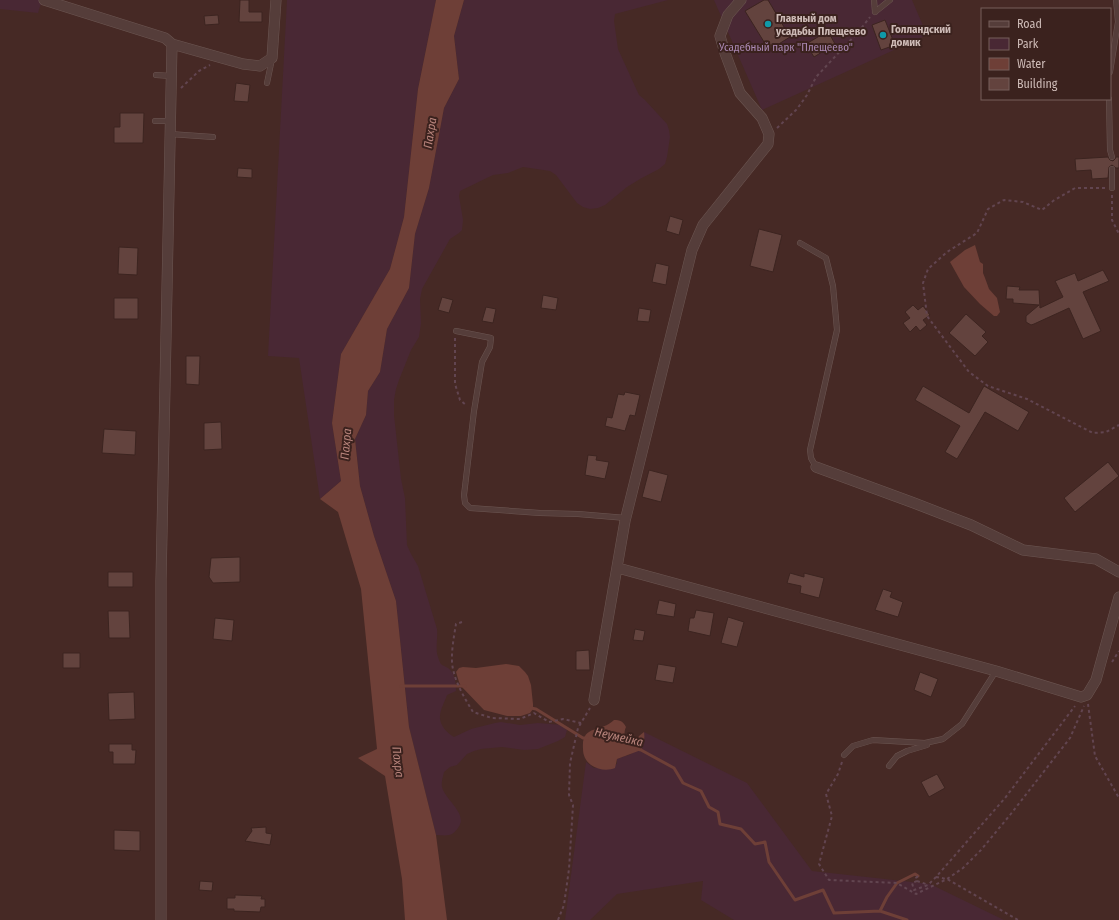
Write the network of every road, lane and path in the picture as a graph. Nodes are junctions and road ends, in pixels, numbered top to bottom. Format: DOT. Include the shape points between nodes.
graph roads {
  1 [pos="44,0"];
  2 [pos="276,0"];
  3 [pos="741,0"];
  4 [pos="874,0"];
  5 [pos="890,0"];
  6 [pos="1116,0"];
  7 [pos="875,12"];
  8 [pos="172,44"];
  9 [pos="272,58"];
  10 [pos="224,59"];
  11 [pos="1111,66"];
  12 [pos="156,75"];
  13 [pos="171,76"];
  14 [pos="267,83"];
  15 [pos="171,98"];
  16 [pos="1109,100"];
  17 [pos="155,121"];
  18 [pos="170,121"];
  19 [pos="170,134"];
  20 [pos="769,134"];
  21 [pos="212,136"];
  22 [pos="1112,157"];
  23 [pos="1112,168"];
  24 [pos="1112,188"];
  25 [pos="1119,234"];
  26 [pos="800,243"];
  27 [pos="456,331"];
  28 [pos="474,411"];
  29 [pos="1119,424"];
  30 [pos="816,467"];
  31 [pos="626,518"];
  32 [pos="618,568"];
  33 [pos="1119,572"];
  34 [pos="1119,597"];
  35 [pos="462,622"];
  36 [pos="996,671"];
  37 [pos="1084,696"];
  38 [pos="594,700"];
  39 [pos="581,723"];
  40 [pos="943,739"];
  41 [pos="844,755"];
  42 [pos="889,766"];
  43 [pos="1119,798"];
  44 [pos="918,876"];
  45 [pos="936,878"];
  46 [pos="947,879"];
  47 [pos="917,881"];
  48 [pos="928,885"];
  49 [pos="161,920"];
  50 [pos="558,920"];
  51 [pos="1018,920"];
  1 -- 8 [label="street" via="165,38"];
  2 -- 9 [label="street"];
  3 -- 20 [label="street" via="728,16 720,36 740,93 762,118"];
  4 -- 7 [label="lane"];
  5 -- 7 [label="lane"];
  6 -- 11 [label="lane" via="1118,22"];
  7 -- 20 [label="path" via="816,77 797,109"];
  8 -- 10 [label="street"];
  8 -- 13 [label="street"];
  9 -- 10 [label="street" via="260,66"];
  9 -- 14 [label="lane"];
  10 -- 15 [label="path" via="199,71"];
  12 -- 13 [label="lane"];
  13 -- 15 [label="street"];
  15 -- 18 [label="street"];
  16 -- 22 [label="lane"];
  17 -- 18 [label="lane"];
  18 -- 19 [label="street"];
  19 -- 21 [label="lane"];
  19 -- 49 [label="street" via="161,581"];
  20 -- 31 [label="street" via="768,144 703,225 692,250"];
  23 -- 24 [label="lane"];
  24 -- 25 [label="path" via="1112,220"];
  24 -- 29 [label="path" via="1075,188 1042,210 1023,202 1004,200 988,209 977,233 947,252 928,269 923,283 928,316 969,372 981,381 988,386 1027,399 1093,433 1106,432"];
  26 -- 30 [label="lane" via="826,258 833,286 837,330 810,450"];
  27 -- 28 [label="path" via="455,384 460,400"];
  27 -- 28 [label="lane" via="491,338 490,347 482,362"];
  28 -- 31 [label="lane" via="464,494 465,503 470,508"];
  30 -- 33 [label="street" via="971,525 1022,550 1096,559"];
  31 -- 32 [label="street"];
  32 -- 36 [label="street"];
  32 -- 38 [label="street"];
  34 -- 37 [label="street" via="1096,680"];
  35 -- 39 [label="path" via="456,624 452,668 473,712 492,718 520,719 534,714 549,722 564,719"];
  36 -- 37 [label="street"];
  36 -- 40 [label="lane" via="962,724"];
  37 -- 43 [label="path" via="1095,756"];
  37 -- 45 [label="path" via="1005,798"];
  37 -- 46 [label="path" via="1083,709 1070,738 981,850 963,868"];
  38 -- 39 [label="path"];
  39 -- 50 [label="path" via="570,763 569,795 573,805 569,869 564,905"];
  40 -- 41 [label="lane" via="926,743 873,740 853,746"];
  40 -- 42 [label="lane" via="897,756"];
  41 -- 46 [label="path" via="838,774 826,794 832,816 819,864 829,880 897,883 916,894"];
  44 -- 47 [label="path"];
  45 -- 46 [label="path"];
  45 -- 48 [label="path"];
  46 -- 51 [label="path"];
  47 -- 48 [label="path"];
  47 -- 48 [label="path" via="912,883 914,890"];
}
